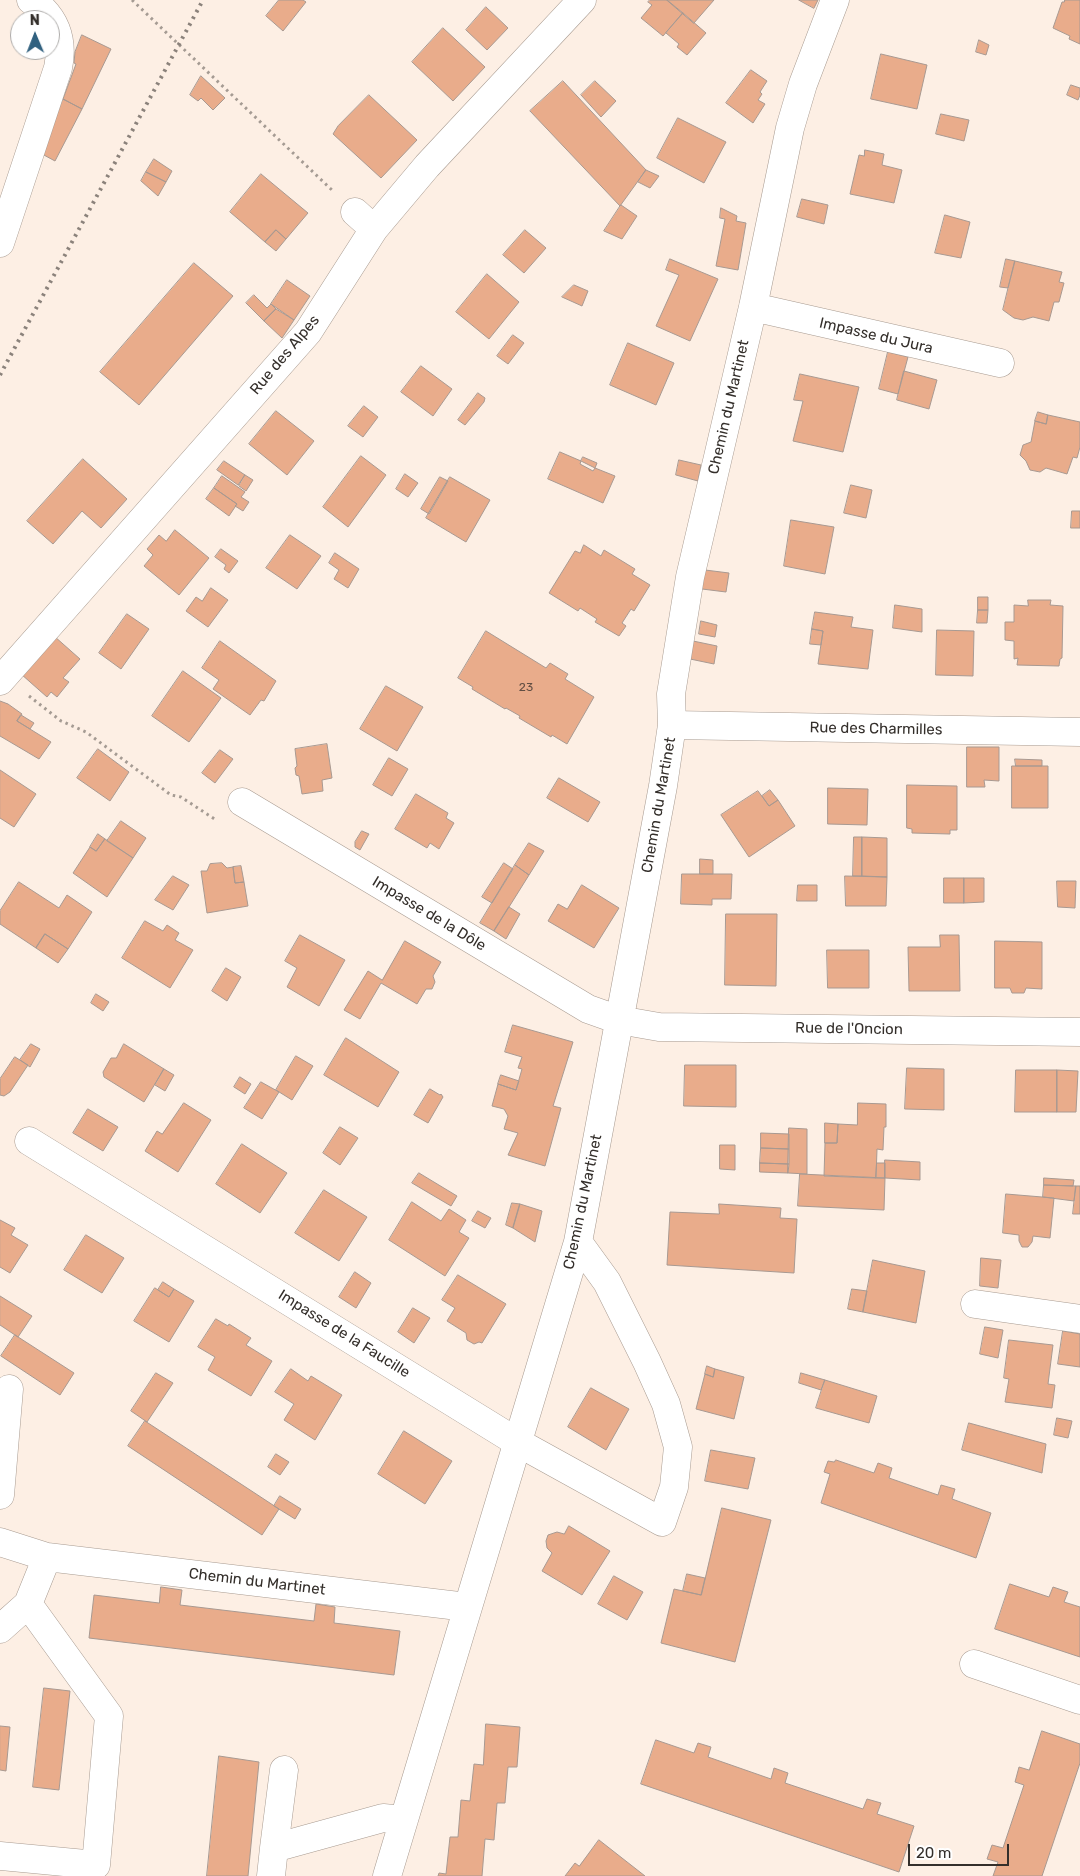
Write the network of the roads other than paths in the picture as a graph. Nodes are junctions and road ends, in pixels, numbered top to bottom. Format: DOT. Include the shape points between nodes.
graph roads {
  1 [pos="31,0"];
  2 [pos="582,0"];
  3 [pos="834,0"];
  4 [pos="0,243"];
  5 [pos="753,307"];
  6 [pos="1000,363"];
  7 [pos="2,678"];
  8 [pos="672,726"];
  9 [pos="1080,732"];
  10 [pos="242,802"];
  11 [pos="620,1020"];
  12 [pos="1080,1032"];
  13 [pos="29,1141"];
  14 [pos="578,1242"];
  15 [pos="975,1304"];
  16 [pos="1080,1319"];
  17 [pos="9,1390"];
  18 [pos="517,1442"];
  19 [pos="0,1495"];
  20 [pos="0,1542"];
  21 [pos="47,1557"];
  22 [pos="28,1604"];
  23 [pos="467,1607"];
  24 [pos="0,1628"];
  25 [pos="974,1664"];
  26 [pos="1080,1700"];
  27 [pos="284,1770"];
  28 [pos="404,1820"];
  29 [pos="274,1848"];
  30 [pos="0,1856"];
  31 [pos="271,1876"];
  32 [pos="387,1876"];
  1 -- 4 [label="street" via="50,17 56,28 61,55"];
  2 -- 7 [label="street, Rue des Alpes" via="427,166 365,221 308,332"];
  3 -- 5 [label="street, Chemin du Martinet" via="790,128"];
  5 -- 6 [label="street, Impasse du Jura"];
  5 -- 8 [label="street, Chemin du Martinet" via="690,577 671,694"];
  8 -- 9 [label="street, Rue des Charmilles"];
  8 -- 11 [label="street, Chemin du Martinet"];
  10 -- 11 [label="street, Impasse de la Dôle" via="588,1009"];
  11 -- 12 [label="street, Rue de l'Oncion" via="660,1027"];
  11 -- 14 [label="street, Chemin du Martinet"];
  13 -- 18 [label="street, Impasse de la Faucille"];
  14 -- 18 [label="street, Chemin du Martinet"];
  14 -- 18 [label="street, Impasse de la Faucille" via="607,1282 666,1404 678,1447 674,1487 662,1522"];
  15 -- 16 [label="street"];
  17 -- 19 [label="street"];
  18 -- 23 [label="street, Chemin du Martinet"];
  20 -- 21 [label="street, Chemin du Martinet"];
  21 -- 22 [label="street"];
  21 -- 23 [label="street, Chemin du Martinet"];
  22 -- 24 [label="street"];
  22 -- 30 [label="street" via="109,1716 96,1865"];
  23 -- 28 [label="street, Chemin du Martinet"];
  25 -- 26 [label="street"];
  27 -- 29 [label="street"];
  28 -- 29 [label="street" via="383,1818"];
  28 -- 32 [label="street, Chemin du Martinet"];
  29 -- 31 [label="street"];
}
